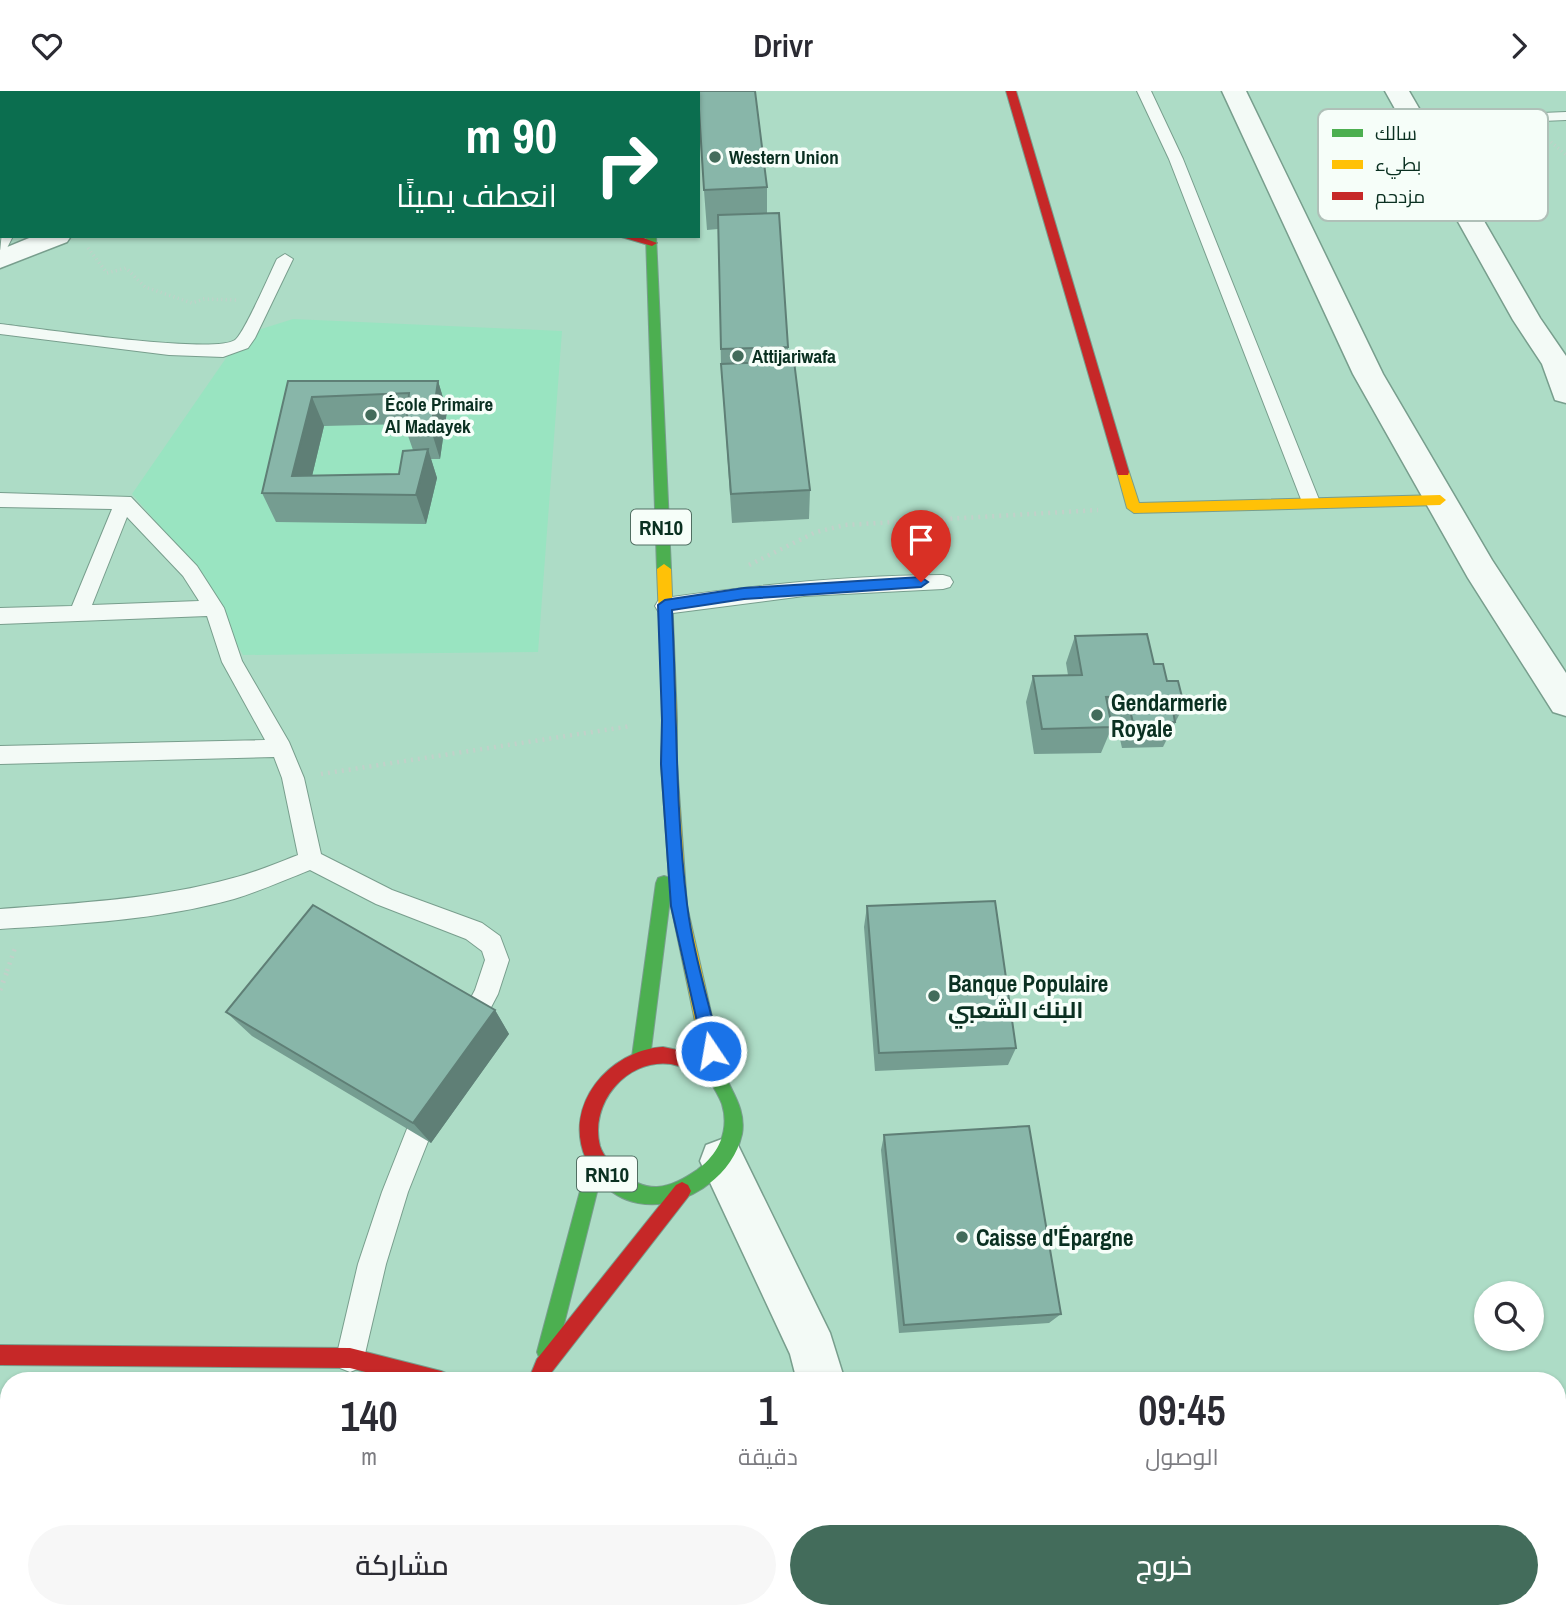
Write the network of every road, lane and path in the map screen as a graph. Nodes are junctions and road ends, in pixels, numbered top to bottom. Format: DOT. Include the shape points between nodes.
graph roads {
  1 [pos="1011,91"];
  2 [pos="1144,91"];
  3 [pos="1234,91"];
  4 [pos="1397,91"];
  5 [pos="1408,109"];
  6 [pos="1566,116"];
  7 [pos="1548,117"];
  8 [pos="1472,221"];
  9 [pos="53,238"];
  10 [pos="652,240"];
  11 [pos="86,246"];
  12 [pos="285,259"];
  13 [pos="0,261"];
  14 [pos="264,301"];
  15 [pos="0,329"];
  16 [pos="1566,393"];
  17 [pos="0,500"];
  18 [pos="1440,500"];
  19 [pos="124,502"];
  20 [pos="1311,502"];
  21 [pos="1134,508"];
  22 [pos="738,571"];
  23 [pos="943,582"];
  24 [pos="665,605"];
  25 [pos="214,608"];
  26 [pos="79,613"];
  27 [pos="0,616"];
  28 [pos="1566,702"];
  29 [pos="670,720"];
  30 [pos="281,748"];
  31 [pos="0,755"];
  32 [pos="293,778"];
  33 [pos="673,818"];
  34 [pos="311,860"];
  35 [pos="26,917"];
  36 [pos="0,919"];
  37 [pos="0,990"];
  38 [pos="453,1054"];
  39 [pos="641,1057"];
  40 [pos="716,1075"];
  41 [pos="435,1090"];
  42 [pos="596,1160"];
  43 [pos="722,1161"];
  44 [pos="682,1191"];
  45 [pos="0,1355"];
  46 [pos="350,1358"];
  47 [pos="405,1372"];
  48 [pos="541,1372"];
  49 [pos="542,1372"];
  50 [pos="819,1372"];
  1 -- 21 [label="main road"];
  2 -- 20 [label="lane" via="1176,159"];
  3 -- 18 [label="street" via="1368,374"];
  4 -- 5 [label="street"];
  6 -- 7 [label="lane"];
  8 -- 16 [label="street" via="1556,363"];
  9 -- 13 [label="street"];
  10 -- 24 [label="main road, RN10"];
  11 -- 14 [label="path" via="107,273 126,268 145,287 192,303 204,299"];
  12 -- 14 [label="lane"];
  14 -- 15 [label="lane" via="247,338 223,351 156,348"];
  17 -- 19 [label="lane"];
  18 -- 20 [label="main road"];
  18 -- 28 [label="street"];
  19 -- 25 [label="lane" via="190,571"];
  19 -- 26 [label="lane"];
  20 -- 21 [label="main road"];
  21 -- 22 [label="path" via="845,525 816,532"];
  23 -- 24 [label="lane" via="744,593"];
  24 -- 29 [label="main road, RN10"];
  25 -- 26 [label="lane"];
  25 -- 30 [label="lane" via="232,662"];
  26 -- 27 [label="lane"];
  29 -- 32 [label="path"];
  29 -- 33 [label="main road, RN10"];
  30 -- 31 [label="lane"];
  30 -- 32 [label="lane"];
  32 -- 34 [label="lane"];
  33 -- 39 [label="main road, RN10"];
  33 -- 40 [label="main road, RN10" via="679,906"];
  34 -- 35 [label="lane" via="227,890 76,915"];
  34 -- 38 [label="lane" via="384,897 474,930 492,944 497,960 486,994"];
  35 -- 36 [label="lane"];
  35 -- 37 [label="path"];
  39 -- 40 [label="main road, RN10" via="682,1055"];
  39 -- 42 [label="main road, RN10" via="614,1073 594,1099 588,1130"];
  40 -- 43 [label="main road, RN10" via="729,1094 734,1116"];
  41 -- 46 [label="lane" via="372,1264"];
  42 -- 44 [label="main road, RN10" via="611,1179 632,1192"];
  42 -- 48 [label="main road, RN10"];
  43 -- 44 [label="main road, RN10" via="700,1182"];
  43 -- 50 [label="street" via="813,1350"];
  44 -- 49 [label="main road, RN10"];
  45 -- 46 [label="main road"];
  46 -- 47 [label="main road"];
}
